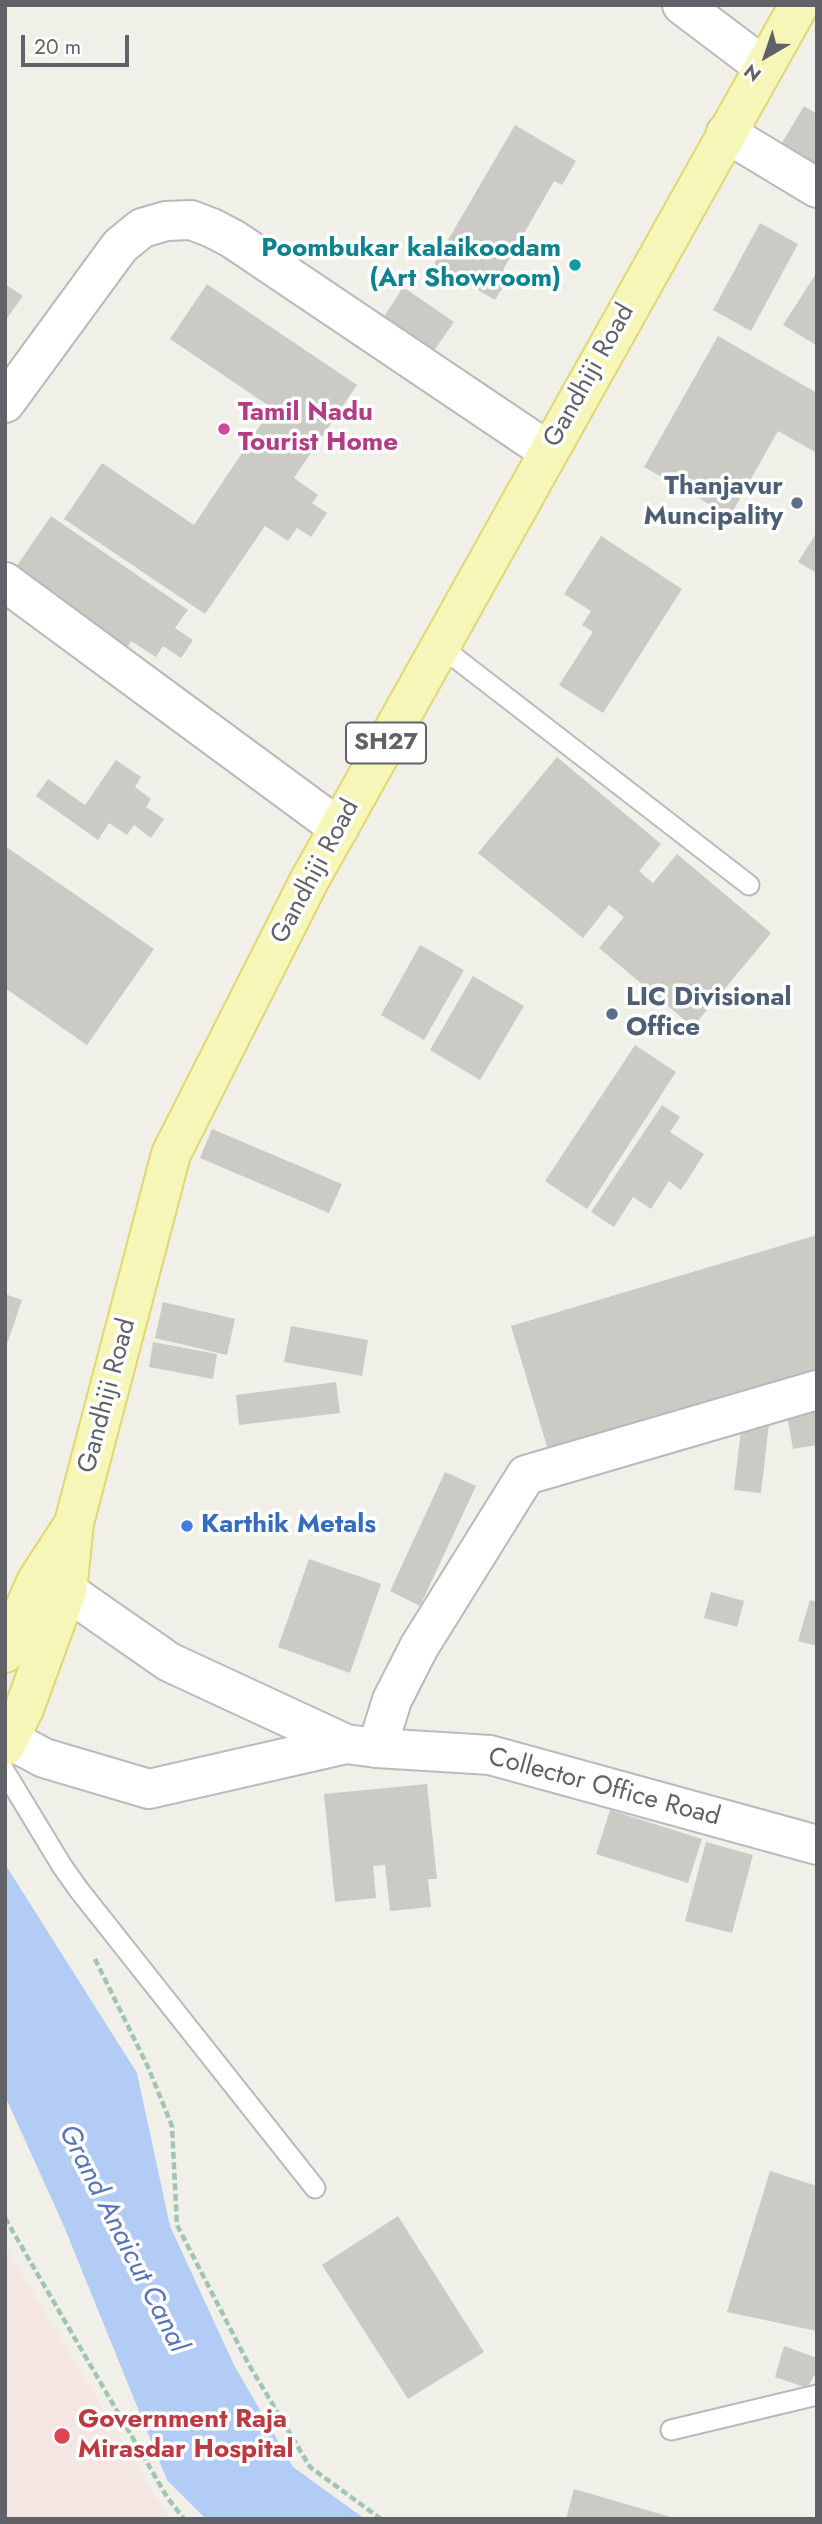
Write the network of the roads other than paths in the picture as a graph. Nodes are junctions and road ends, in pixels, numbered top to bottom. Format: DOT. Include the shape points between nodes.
graph roads {
  1 [pos="682,5"];
  2 [pos="799,5"];
  3 [pos="764,67"];
  4 [pos="726,133"];
  5 [pos="817,188"];
  6 [pos="5,403"];
  7 [pos="548,451"];
  8 [pos="5,582"];
  9 [pos="440,646"];
  10 [pos="339,828"];
  11 [pos="749,885"];
  12 [pos="817,1390"];
  13 [pos="52,1586"];
  14 [pos="5,1653"];
  15 [pos="361,1746"];
  16 [pos="6,1749"];
  17 [pos="817,1845"];
  18 [pos="315,2188"];
  19 [pos="817,2395"];
  20 [pos="671,2430"];
  1 -- 3 [label="street"];
  2 -- 3 [label="main road, Gandhiji Road / SH27"];
  3 -- 4 [label="main road, Gandhiji Road / SH27"];
  4 -- 5 [label="street"];
  4 -- 7 [label="main road, Gandhiji Road / SH27"];
  6 -- 7 [label="street" via="120,246 142,228 191,220 233,239"];
  7 -- 9 [label="main road, Gandhiji Road / SH27"];
  8 -- 10 [label="street"];
  9 -- 10 [label="main road, Gandhiji Road / SH27"];
  9 -- 11 [label="lane"];
  10 -- 13 [label="main road, Gandhiji Road / SH27" via="171,1154 74,1523"];
  12 -- 15 [label="street" via="526,1475"];
  13 -- 14 [label="main road, Gandhiji Road / SH27"];
  13 -- 15 [label="street, Collector Office Road" via="169,1662"];
  13 -- 16 [label="main road, Gandhiji Road / SH27" via="24,1709"];
  15 -- 16 [label="street, Collector Office Road" via="149,1789"];
  15 -- 17 [label="street, Collector Office Road" via="490,1755"];
  16 -- 18 [label="lane" via="62,1866"];
  19 -- 20 [label="lane"];
}
